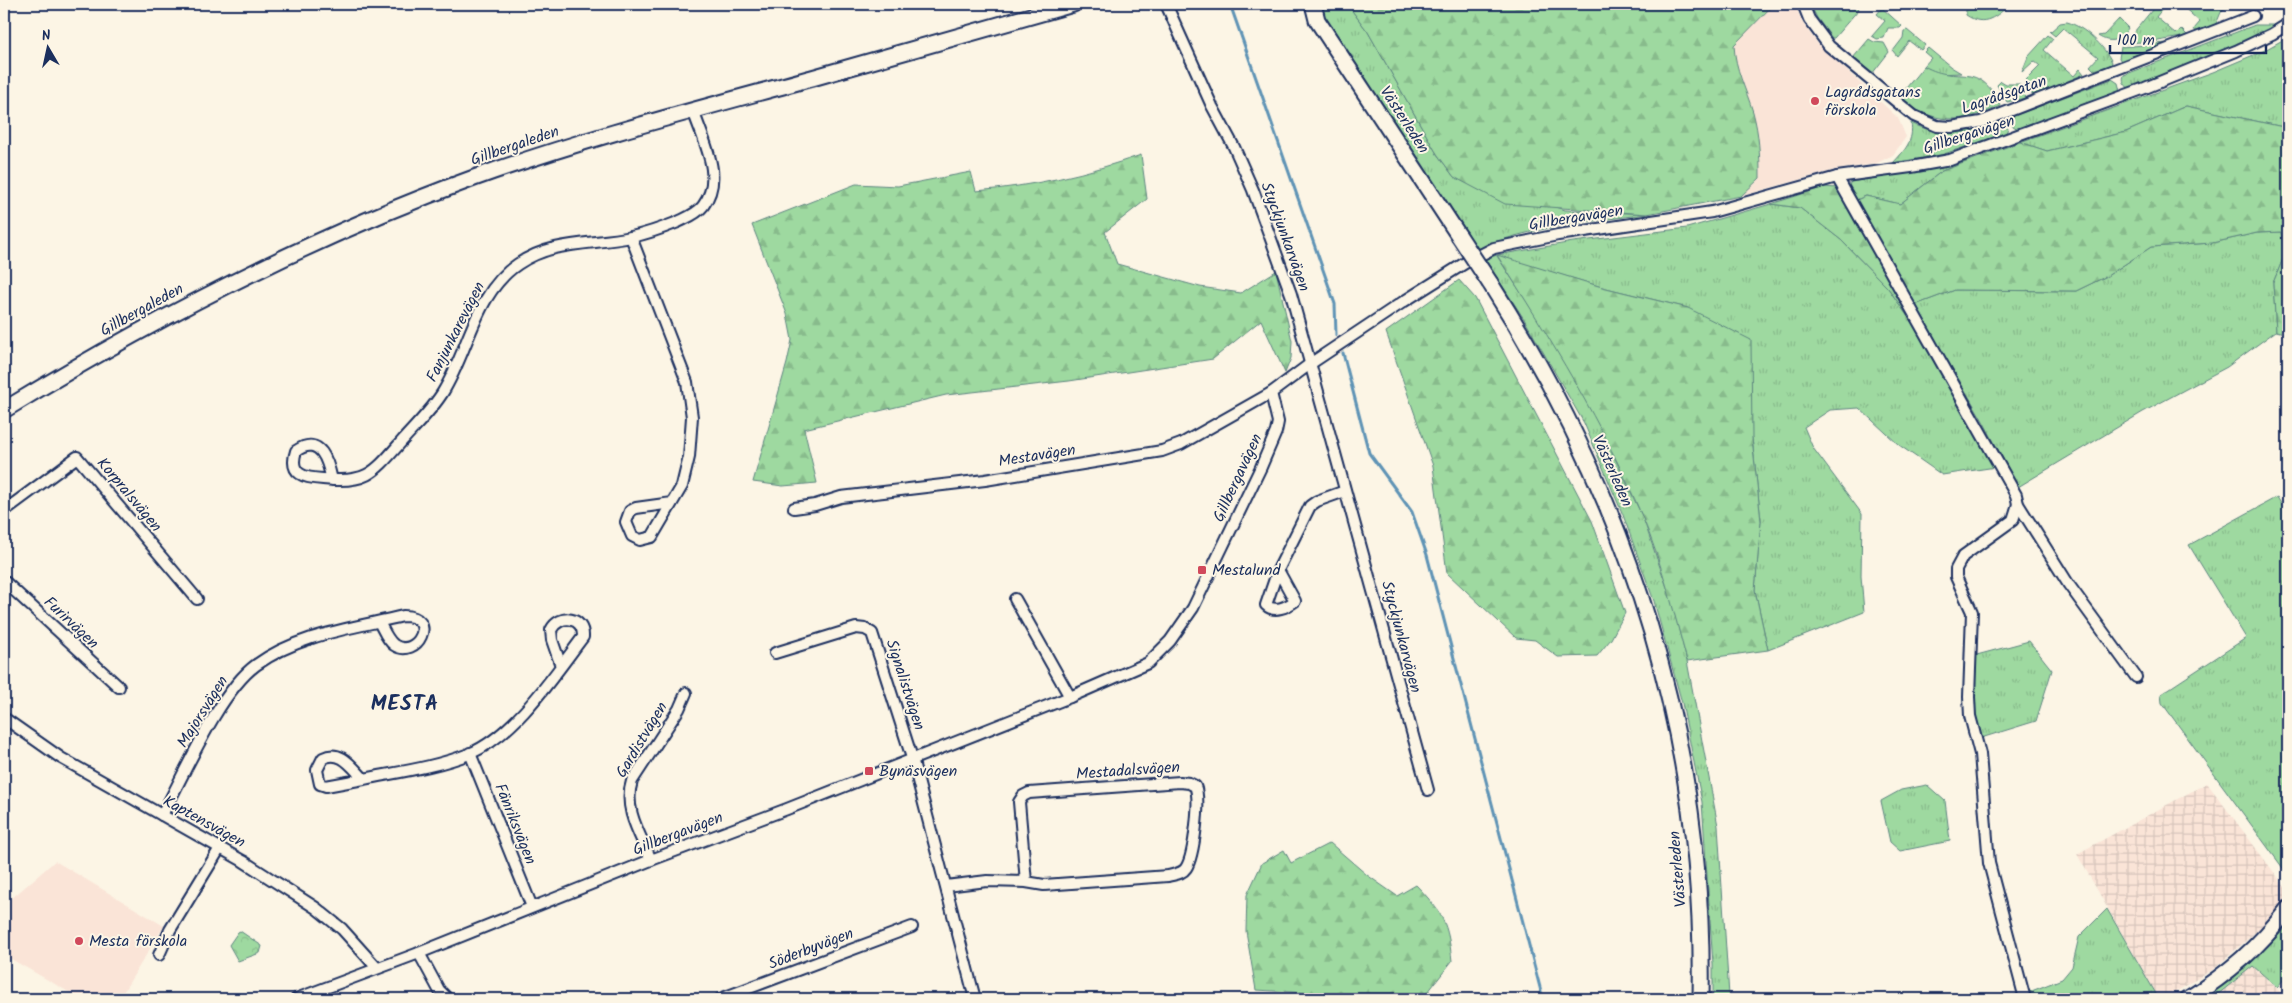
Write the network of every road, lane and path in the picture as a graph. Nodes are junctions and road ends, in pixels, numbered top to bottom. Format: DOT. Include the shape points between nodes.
graph roads {
  1 [pos="1073,4"];
  2 [pos="1166,4"];
  3 [pos="1302,4"];
  4 [pos="1313,4"];
  5 [pos="1803,4"];
  6 [pos="2253,16"];
  7 [pos="1317,20"];
  8 [pos="2288,24"];
  9 [pos="693,110"];
  10 [pos="1837,177"];
  11 [pos="631,237"];
  12 [pos="1310,364"];
  13 [pos="1271,393"];
  14 [pos="4,410"];
  15 [pos="332,480"];
  16 [pos="1345,491"];
  17 [pos="672,503"];
  18 [pos="2018,504"];
  19 [pos="794,508"];
  20 [pos="4,511"];
  21 [pos="1278,570"];
  22 [pos="4,580"];
  23 [pos="197,599"];
  24 [pos="1015,599"];
  25 [pos="379,622"];
  26 [pos="775,653"];
  27 [pos="561,666"];
  28 [pos="2136,677"];
  29 [pos="120,687"];
  30 [pos="686,693"];
  31 [pos="1070,697"];
  32 [pos="4,718"];
  33 [pos="470,753"];
  34 [pos="912,758"];
  35 [pos="364,779"];
  36 [pos="1428,790"];
  37 [pos="162,815"];
  38 [pos="220,848"];
  39 [pos="651,860"];
  40 [pos="1026,882"];
  41 [pos="946,886"];
  42 [pos="532,907"];
  43 [pos="2288,910"];
  44 [pos="912,927"];
  45 [pos="419,953"];
  46 [pos="159,955"];
  47 [pos="376,968"];
  48 [pos="296,999"];
  49 [pos="448,999"];
  50 [pos="720,999"];
  51 [pos="975,999"];
  52 [pos="1701,999"];
  53 [pos="2025,999"];
  54 [pos="2188,999"];
  1 -- 9 [label="street, Gillbergaleden"];
  2 -- 12 [label="street, Styckjunkarvägen" via="1253,190 1291,294"];
  3 -- 7 [label="street, Västerleden"];
  4 -- 7 [label="street, Västerleden"];
  5 -- 6 [label="street, Lagrådsgatan" via="1809,19 1829,46 1900,108 1924,122 1951,127 1981,122"];
  7 -- 52 [label="street, Västerleden, bridge" via="1536,356 1585,452 1619,533 1651,626 1672,710 1692,824 1699,893"];
  8 -- 10 [label="street, Gillbergavägen" via="2236,51 1972,153 1930,164"];
  9 -- 11 [label="street, Fanjunkarevägen" via="713,169 710,195 689,217"];
  9 -- 14 [label="street, Gillbergaleden" via="474,178 314,244 199,299 92,357"];
  10 -- 12 [label="street, Gillbergavägen" via="1712,212 1494,248 1465,263"];
  10 -- 18 [label="street" via="2016,495"];
  11 -- 15 [label="street, Fanjunkarevägen" via="544,251 530,256 505,274 489,295 443,393 429,412 370,475 354,480"];
  11 -- 17 [label="street" via="687,382 690,400 689,457 682,486"];
  12 -- 13 [label="street, Gillbergavägen"];
  12 -- 16 [label="street, Styckjunkarvägen"];
  13 -- 19 [label="street, Mestavägen" via="1162,452 985,480 841,497"];
  13 -- 31 [label="street, Gillbergavägen" via="1277,413 1276,432 1193,608 1158,655 1148,663"];
  16 -- 21 [label="street" via="1310,506"];
  16 -- 36 [label="street, Styckjunkarvägen"];
  17 -- 17 [label="street" via="652,537 640,540 632,536 626,522 630,511"];
  18 -- 28 [label="street" via="2069,585"];
  18 -- 53 [label="street" via="2012,520 1962,556 1956,577 1972,612 1970,716 1980,754 1989,863"];
  20 -- 23 [label="street, Korpralsvägen" via="77,457"];
  22 -- 29 [label="street, Furirvägen"];
  24 -- 31 [label="street"];
  25 -- 37 [label="street, Majorsvägen" via="300,642 270,656 250,671 222,704"];
  26 -- 34 [label="street, Signalistvägen" via="856,628 872,633"];
  27 -- 33 [label="street" via="527,709 490,741"];
  30 -- 39 [label="street, Gardistvägen" via="632,781 629,792 630,812"];
  31 -- 34 [label="street, Gillbergavägen"];
  32 -- 37 [label="street, Kaptensvägen" via="61,758"];
  33 -- 35 [label="street"];
  33 -- 42 [label="street, Fänriksvägen"];
  34 -- 39 [label="street, Gillbergavägen"];
  34 -- 41 [label="street"];
  37 -- 38 [label="street, Kaptensvägen"];
  38 -- 46 [label="street" via="170,930"];
  38 -- 47 [label="street, Kaptensvägen" via="316,908 357,943"];
  39 -- 42 [label="street, Gillbergavägen"];
  40 -- 40 [label="street, Mestadalsvägen" via="1019,802 1023,796 1036,792 1180,782 1195,786 1199,800 1197,818 1186,867 1181,873 1044,884"];
  40 -- 41 [label="street, Mestadalsvägen" via="987,881"];
  41 -- 51 [label="street"];
  42 -- 45 [label="street, Gillbergavägen"];
  43 -- 54 [label="street" via="2266,938 2228,973"];
  44 -- 50 [label="street, Söderbyvägen"];
  45 -- 47 [label="street, Gillbergavägen"];
  45 -- 49 [label="street" via="439,990"];
  47 -- 48 [label="street, Gillbergavägen"];
}
